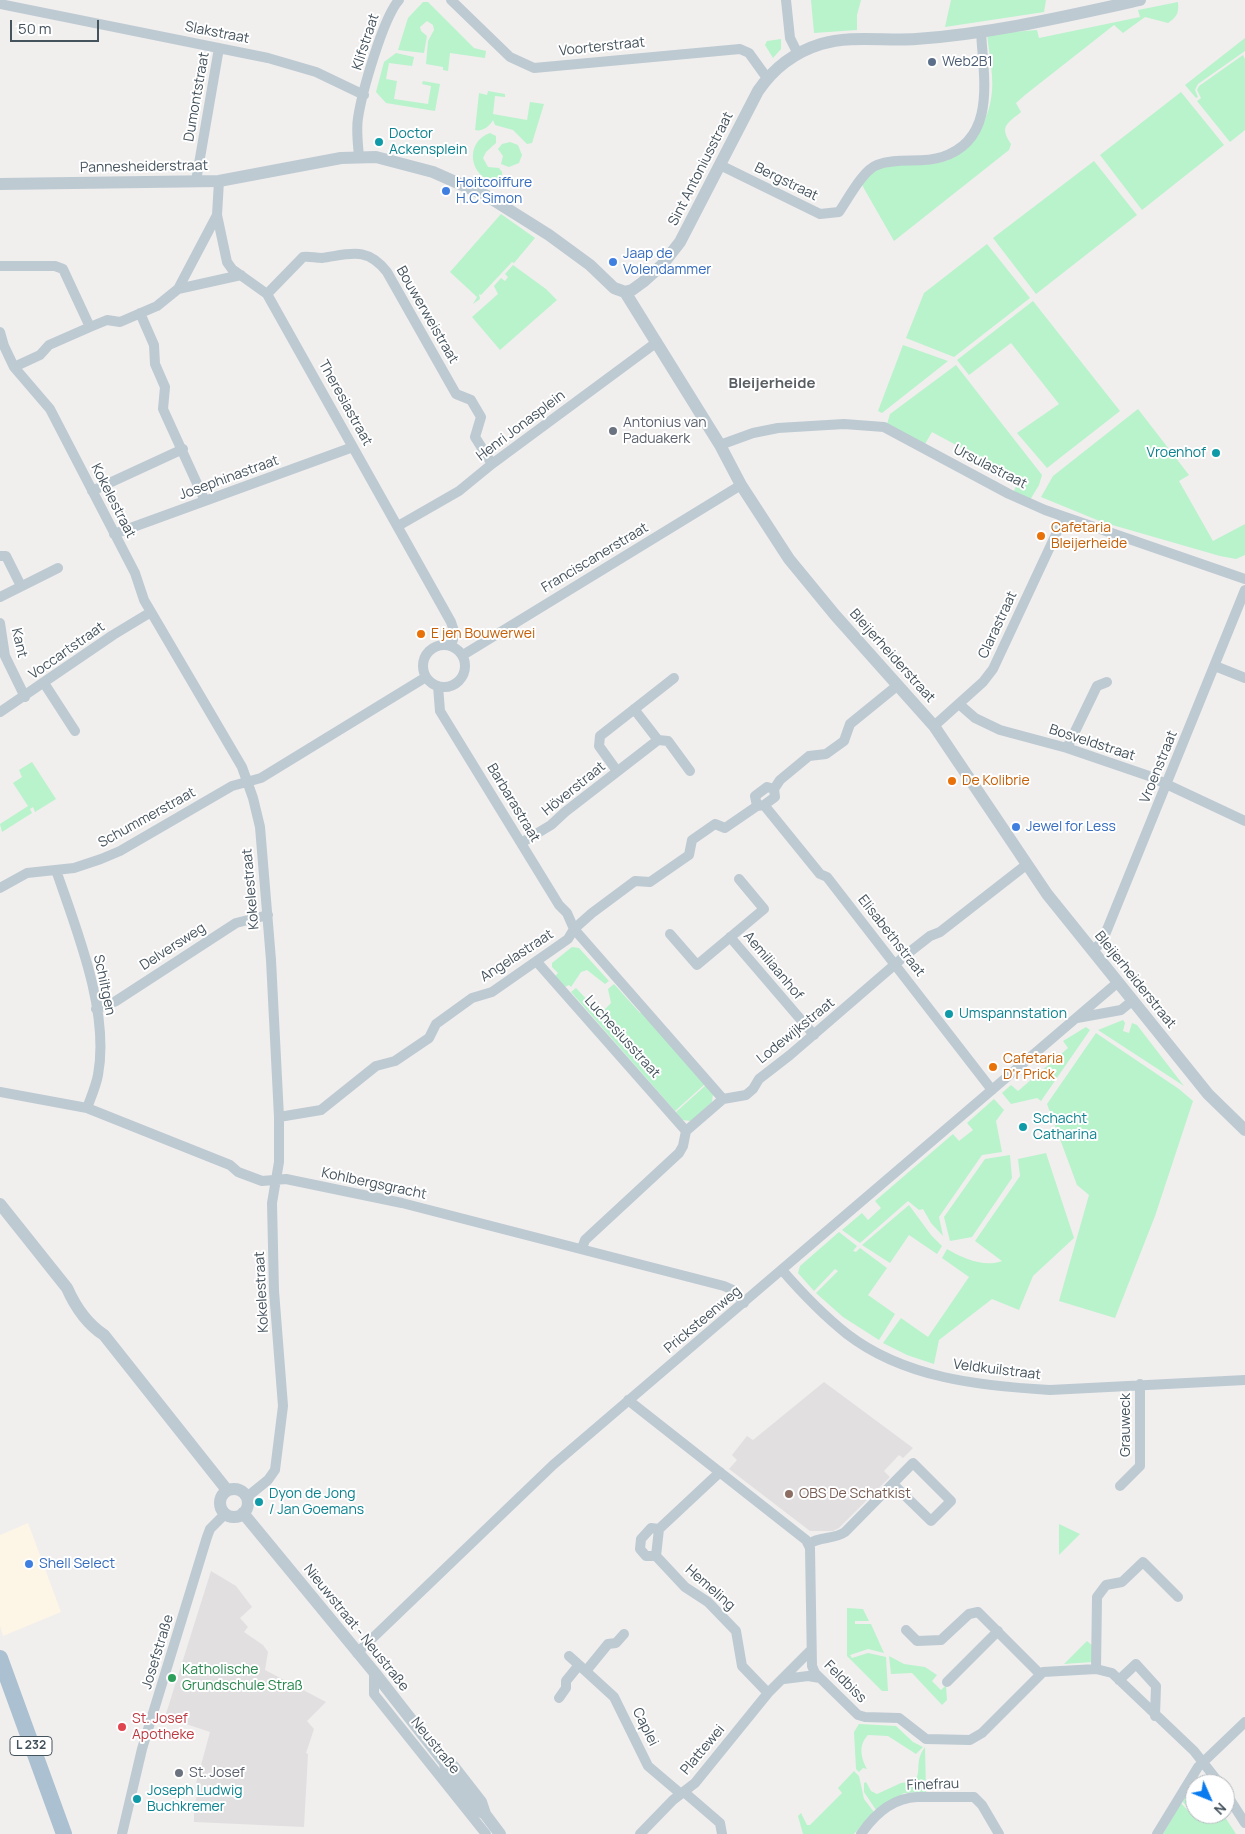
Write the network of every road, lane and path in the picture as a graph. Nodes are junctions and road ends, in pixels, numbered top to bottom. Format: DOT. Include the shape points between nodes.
graph roads {
  1 [pos="399,0"];
  2 [pos="451,0"];
  3 [pos="786,0"];
  4 [pos="1140,0"];
  5 [pos="0,4"];
  6 [pos="981,31"];
  7 [pos="219,48"];
  8 [pos="798,54"];
  9 [pos="767,78"];
  10 [pos="364,95"];
  11 [pos="359,156"];
  12 [pos="720,165"];
  13 [pos="196,181"];
  14 [pos="219,181"];
  15 [pos="0,184"];
  16 [pos="216,215"];
  17 [pos="0,266"];
  18 [pos="241,275"];
  19 [pos="178,289"];
  20 [pos="625,292"];
  21 [pos="267,294"];
  22 [pos="140,313"];
  23 [pos="90,326"];
  24 [pos="0,332"];
  25 [pos="657,342"];
  26 [pos="14,367"];
  27 [pos="720,445"];
  28 [pos="353,447"];
  29 [pos="183,449"];
  30 [pos="492,464"];
  31 [pos="741,485"];
  32 [pos="92,491"];
  33 [pos="205,501"];
  34 [pos="1064,517"];
  35 [pos="398,526"];
  36 [pos="114,534"];
  37 [pos="0,556"];
  38 [pos="58,568"];
  39 [pos="1245,579"];
  40 [pos="21,586"];
  41 [pos="1245,590"];
  42 [pos="0,597"];
  43 [pos="151,612"];
  44 [pos="0,623"];
  45 [pos="451,645"];
  46 [pos="463,655"];
  47 [pos="1215,666"];
  48 [pos="426,677"];
  49 [pos="674,678"];
  50 [pos="1245,678"];
  51 [pos="1106,682"];
  52 [pos="44,683"];
  53 [pos="898,685"];
  54 [pos="438,686"];
  55 [pos="25,697"];
  56 [pos="959,704"];
  57 [pos="634,709"];
  58 [pos="0,712"];
  59 [pos="934,726"];
  60 [pos="75,731"];
  61 [pos="658,740"];
  62 [pos="1066,748"];
  63 [pos="690,770"];
  64 [pos="617,771"];
  65 [pos="249,782"];
  66 [pos="1167,784"];
  67 [pos="761,805"];
  68 [pos="1245,821"];
  69 [pos="521,843"];
  70 [pos="1026,865"];
  71 [pos="56,870"];
  72 [pos="739,879"];
  73 [pos="0,888"];
  74 [pos="268,915"];
  75 [pos="574,929"];
  76 [pos="670,934"];
  77 [pos="730,937"];
  78 [pos="1092,951"];
  79 [pos="537,962"];
  80 [pos="897,965"];
  81 [pos="1117,983"];
  82 [pos="1132,1001"];
  83 [pos="96,1008"];
  84 [pos="1076,1018"];
  85 [pos="814,1035"];
  86 [pos="992,1090"];
  87 [pos="0,1092"];
  88 [pos="723,1099"];
  89 [pos="88,1108"];
  90 [pos="278,1117"];
  91 [pos="1245,1130"];
  92 [pos="686,1131"];
  93 [pos="276,1178"];
  94 [pos="0,1204"];
  95 [pos="582,1248"];
  96 [pos="782,1270"];
  97 [pos="744,1303"];
  98 [pos="1245,1380"];
  99 [pos="1140,1384"];
  100 [pos="628,1400"];
  101 [pos="720,1472"];
  102 [pos="893,1484"];
  103 [pos="1120,1486"];
  104 [pos="227,1490"];
  105 [pos="247,1497"];
  106 [pos="243,1513"];
  107 [pos="225,1514"];
  108 [pos="659,1529"];
  109 [pos="809,1544"];
  110 [pos="656,1556"];
  111 [pos="1178,1597"];
  112 [pos="906,1630"];
  113 [pos="998,1631"];
  114 [pos="624,1634"];
  115 [pos="811,1650"];
  116 [pos="357,1653"];
  117 [pos="569,1656"];
  118 [pos="0,1658"];
  119 [pos="582,1668"];
  120 [pos="1096,1669"];
  121 [pos="374,1672"];
  122 [pos="1040,1674"];
  123 [pos="820,1678"];
  124 [pos="784,1679"];
  125 [pos="1119,1680"];
  126 [pos="947,1682"];
  127 [pos="768,1693"];
  128 [pos="559,1698"];
  129 [pos="1155,1716"];
  130 [pos="1245,1722"];
  131 [pos="1204,1762"];
  132 [pos="1213,1774"];
  133 [pos="682,1793"];
  134 [pos="1235,1808"];
  135 [pos="1245,1823"];
  136 [pos="64,1834"];
  137 [pos="122,1834"];
  138 [pos="486,1834"];
  139 [pos="500,1834"];
  140 [pos="640,1834"];
  141 [pos="722,1834"];
  142 [pos="861,1834"];
  143 [pos="999,1834"];
  144 [pos="1157,1834"];
  1 -- 10 [label="street, Klifstraat" via="386,19"];
  2 -- 9 [label="street, Voorterstraat" via="502,51 534,68 740,49 749,53"];
  3 -- 8 [label="street" via="790,38"];
  4 -- 6 [label="street"];
  5 -- 7 [label="street, Slakstraat"];
  6 -- 8 [label="street" via="916,39 831,42"];
  6 -- 12 [label="street, Bergstraat" via="984,107 974,135 962,148 941,158 877,165 866,173 839,212 820,214"];
  7 -- 10 [label="street, Slakstraat" via="316,72"];
  7 -- 13 [label="street, Dumontstraat"];
  8 -- 9 [label="street, Sint Antoniusstraat"];
  9 -- 12 [label="street, Sint Antoniusstraat"];
  10 -- 11 [label="street" via="358,118"];
  11 -- 14 [label="street, Pannesheiderstraat"];
  11 -- 20 [label="street, Bleijerheiderstraat" via="394,161 465,184 515,213 590,264 614,288"];
  12 -- 20 [label="street, Sint Antoniusstraat" via="680,242 643,282"];
  13 -- 14 [label="street, Pannesheiderstraat"];
  13 -- 15 [label="street, Pannesheiderstraat"];
  14 -- 16 [label="street, Theresiastraat"];
  16 -- 18 [label="street, Theresiastraat" via="228,262"];
  16 -- 19 [label="street"];
  17 -- 23 [label="street" via="55,266 62,269"];
  18 -- 19 [label="street"];
  18 -- 21 [label="street, Theresiastraat"];
  19 -- 22 [label="street" via="157,306"];
  20 -- 25 [label="street, Bleijerheiderstraat"];
  21 -- 28 [label="street, Theresiastraat"];
  21 -- 30 [label="street, Bouwerweistraat" via="303,258 358,253 375,258 387,272 456,394 471,400 476,408 481,417 475,437"];
  22 -- 23 [label="street" via="120,322 107,320"];
  22 -- 29 [label="street" via="154,345 155,364 165,388 164,409"];
  23 -- 26 [label="street" via="49,345 40,355"];
  24 -- 26 [label="street, Kokelestraat"];
  25 -- 27 [label="street, Bleijerheiderstraat"];
  25 -- 30 [label="street, Henri Jonasplein"];
  26 -- 32 [label="street, Kokelestraat" via="50,409"];
  27 -- 31 [label="street, Bleijerheiderstraat"];
  27 -- 34 [label="street, Ursulastraat" via="778,428 844,424 884,427 1009,494"];
  28 -- 33 [label="street, Josephinastraat"];
  28 -- 35 [label="street, Theresiastraat"];
  29 -- 32 [label="street"];
  29 -- 33 [label="street"];
  30 -- 35 [label="street, Henri Jonasplein" via="459,491"];
  31 -- 46 [label="street, Franciscanerstraat"];
  31 -- 53 [label="street, Bleijerheiderstraat" via="789,559 834,615"];
  32 -- 36 [label="street, Kokelestraat"];
  33 -- 36 [label="street, Josephinastraat"];
  34 -- 39 [label="street, Ursulastraat"];
  34 -- 56 [label="street, Clarastraat" via="993,669"];
  35 -- 45 [label="street, Theresiastraat" via="454,627"];
  36 -- 43 [label="street, Kokelestraat"];
  37 -- 40 [label="street" via="6,556"];
  38 -- 40 [label="street"];
  40 -- 42 [label="street"];
  41 -- 47 [label="street, Vroenstraat"];
  43 -- 52 [label="street, Voccartstraat"];
  43 -- 65 [label="street, Kokelestraat"];
  44 -- 55 [label="street, Kant" via="5,656"];
  45 -- 46 [label="street"];
  45 -- 48 [label="street" via="439,646 425,656"];
  46 -- 54 [label="street" via="464,673 450,685"];
  47 -- 50 [label="street"];
  47 -- 66 [label="street, Vroenstraat"];
  48 -- 54 [label="street"];
  48 -- 65 [label="street"];
  49 -- 57 [label="street, Höverstraat"];
  51 -- 62 [label="street" via="1097,686"];
  52 -- 55 [label="street, Voccartstraat"];
  52 -- 60 [label="street"];
  53 -- 59 [label="street, Bleijerheiderstraat"];
  53 -- 67 [label="street, Angelastraat" via="850,724 844,741 826,754 809,756 774,789 767,788 755,796"];
  54 -- 69 [label="street, Barbarastraat" via="440,711"];
  55 -- 58 [label="street, Voccartstraat"];
  56 -- 59 [label="street, Clarastraat"];
  56 -- 62 [label="street, Bosveldstraat" via="975,718 1000,730"];
  57 -- 61 [label="street"];
  57 -- 64 [label="street, Höverstraat" via="600,736 599,746"];
  59 -- 70 [label="street, Bleijerheiderstraat"];
  61 -- 63 [label="street" via="668,741"];
  61 -- 64 [label="street, Höverstraat"];
  62 -- 66 [label="street, Bosveldstraat"];
  64 -- 69 [label="street, Höverstraat" via="551,825"];
  65 -- 71 [label="street, Schummerstraat" via="232,786 120,851 74,868"];
  65 -- 74 [label="street, Kokelestraat" via="260,827"];
  66 -- 68 [label="street, Bosveldstraat"];
  66 -- 78 [label="street, Vroenstraat" via="1102,942"];
  67 -- 75 [label="street, Angelastraat" via="724,828 715,824 692,840 688,855 650,882 635,881"];
  67 -- 80 [label="street, Elisabethstraat" via="820,874 827,877"];
  69 -- 75 [label="street, Barbarastraat"];
  70 -- 78 [label="street, Bleijerheiderstraat"];
  70 -- 80 [label="street, Lodewijkstraat" via="940,932 922,942"];
  71 -- 73 [label="street, Schummerstraat" via="27,873"];
  71 -- 83 [label="street, Schiltgen" via="89,971"];
  72 -- 77 [label="street, Aemiliaanhof" via="764,909"];
  74 -- 83 [label="street, Delversweg" via="236,923 116,1001"];
  74 -- 90 [label="street, Kokelestraat"];
  75 -- 79 [label="street, Angelastraat" via="568,939"];
  75 -- 88 [label="street"];
  76 -- 77 [label="street, Aemiliaanhof" via="697,965"];
  77 -- 85 [label="street, Aemiliaanhof"];
  78 -- 81 [label="street, Bleijerheiderstraat"];
  79 -- 90 [label="street, Angelastraat" via="492,992 472,998 436,1024 429,1038 395,1061 376,1066 322,1110"];
  79 -- 92 [label="street, Luchesiusstraat"];
  80 -- 85 [label="street, Lodewijkstraat"];
  80 -- 86 [label="street, Elisabethstraat"];
  81 -- 82 [label="street, Bleijerheiderstraat"];
  81 -- 84 [label="street, Pricksteenweg"];
  82 -- 84 [label="street" via="1121,1010"];
  82 -- 91 [label="street, Bleijerheiderstraat" via="1208,1094"];
  83 -- 89 [label="street, Schiltgen" via="98,1074"];
  84 -- 86 [label="street, Pricksteenweg"];
  85 -- 88 [label="street, Lodewijkstraat" via="759,1079 746,1095"];
  86 -- 96 [label="street, Pricksteenweg"];
  87 -- 89 [label="street, Kohlbergsgracht"];
  88 -- 92 [label="street, Lodewijkstraat"];
  89 -- 93 [label="street, Kohlbergsgracht" via="230,1164 238,1172 262,1181"];
  90 -- 93 [label="street, Kokelestraat"];
  92 -- 95 [label="street, Lodewijkstraat" via="679,1153 585,1240"];
  93 -- 95 [label="street, Kohlbergsgracht" via="402,1203"];
  93 -- 105 [label="street, Kokelestraat" via="272,1192 274,1291 283,1406 275,1470"];
  94 -- 104 [label="street" via="94,1329 104,1335"];
  95 -- 97 [label="street, Kohlbergsgracht" via="724,1286 735,1291"];
  96 -- 97 [label="street, Pricksteenweg"];
  96 -- 99 [label="street, Veldkuilstraat" via="849,1335 882,1356 930,1374 1040,1390"];
  97 -- 100 [label="street, Pricksteenweg"];
  98 -- 99 [label="street, Veldkuilstraat"];
  99 -- 103 [label="street, Grauweck" via="1140,1466"];
  100 -- 101 [label="street"];
  100 -- 116 [label="street, Pricksteenweg" via="553,1465"];
  101 -- 108 [label="street, Hemeling"];
  101 -- 109 [label="street"];
  102 -- 102 [label="street" via="931,1521 951,1501 913,1463"];
  102 -- 109 [label="street" via="846,1532"];
  104 -- 105 [label="street" via="239,1490"];
  104 -- 107 [label="street" via="220,1501"];
  105 -- 106 [label="street" via="248,1504"];
  106 -- 107 [label="street" via="235,1517"];
  106 -- 116 [label="street, Nieuwstraat - Neustraße"];
  107 -- 137 [label="street, Josefstraße" via="210,1529 207,1537 142,1749"];
  108 -- 110 [label="street"];
  108 -- 110 [label="street, Hemeling" via="652,1528 640,1539 640,1549 646,1556"];
  109 -- 115 [label="street, Feldbiss"];
  110 -- 127 [label="street, Hemeling" via="685,1587 708,1602 736,1632 742,1666"];
  111 -- 120 [label="street" via="1144,1562 1122,1582 1106,1584 1097,1598"];
  112 -- 113 [label="street" via="917,1641 941,1640 969,1614 977,1612"];
  113 -- 122 [label="street"];
  113 -- 126 [label="street"];
  114 -- 119 [label="street"];
  115 -- 123 [label="street, Feldbiss" via="812,1666"];
  115 -- 124 [label="street, Plattewei"];
  116 -- 121 [label="street, Nieuwstraat - Neustraße"];
  117 -- 119 [label="street, Caplei"];
  118 -- 136 [label="main road, L 232"];
  119 -- 128 [label="street" via="566,1681 566,1688"];
  119 -- 133 [label="street, Caplei" via="614,1697 648,1766"];
  120 -- 122 [label="street" via="1052,1670"];
  120 -- 125 [label="street" via="1108,1671"];
  121 -- 138 [label="street, Neustraße" via="374,1694"];
  121 -- 139 [label="street, Nieuwstraat - Neustraße" via="445,1763 453,1766 481,1802 485,1814"];
  122 -- 123 [label="street, Feldbiss" via="982,1733 970,1740 926,1739 899,1718 862,1716"];
  123 -- 124 [label="street"];
  124 -- 127 [label="street, Plattewei"];
  125 -- 129 [label="street"];
  125 -- 129 [label="street" via="1136,1664 1154,1682"];
  127 -- 133 [label="street, Plattewei" via="695,1783"];
  129 -- 131 [label="street"];
  130 -- 131 [label="street"];
  131 -- 132 [label="street"];
  131 -- 144 [label="street"];
  133 -- 140 [label="street, Plattewei"];
  133 -- 141 [label="street, Caplei" via="720,1823"];
  134 -- 135 [label="street"];
  142 -- 143 [label="street, Finefrau" via="880,1812 908,1797 974,1797"];
}
